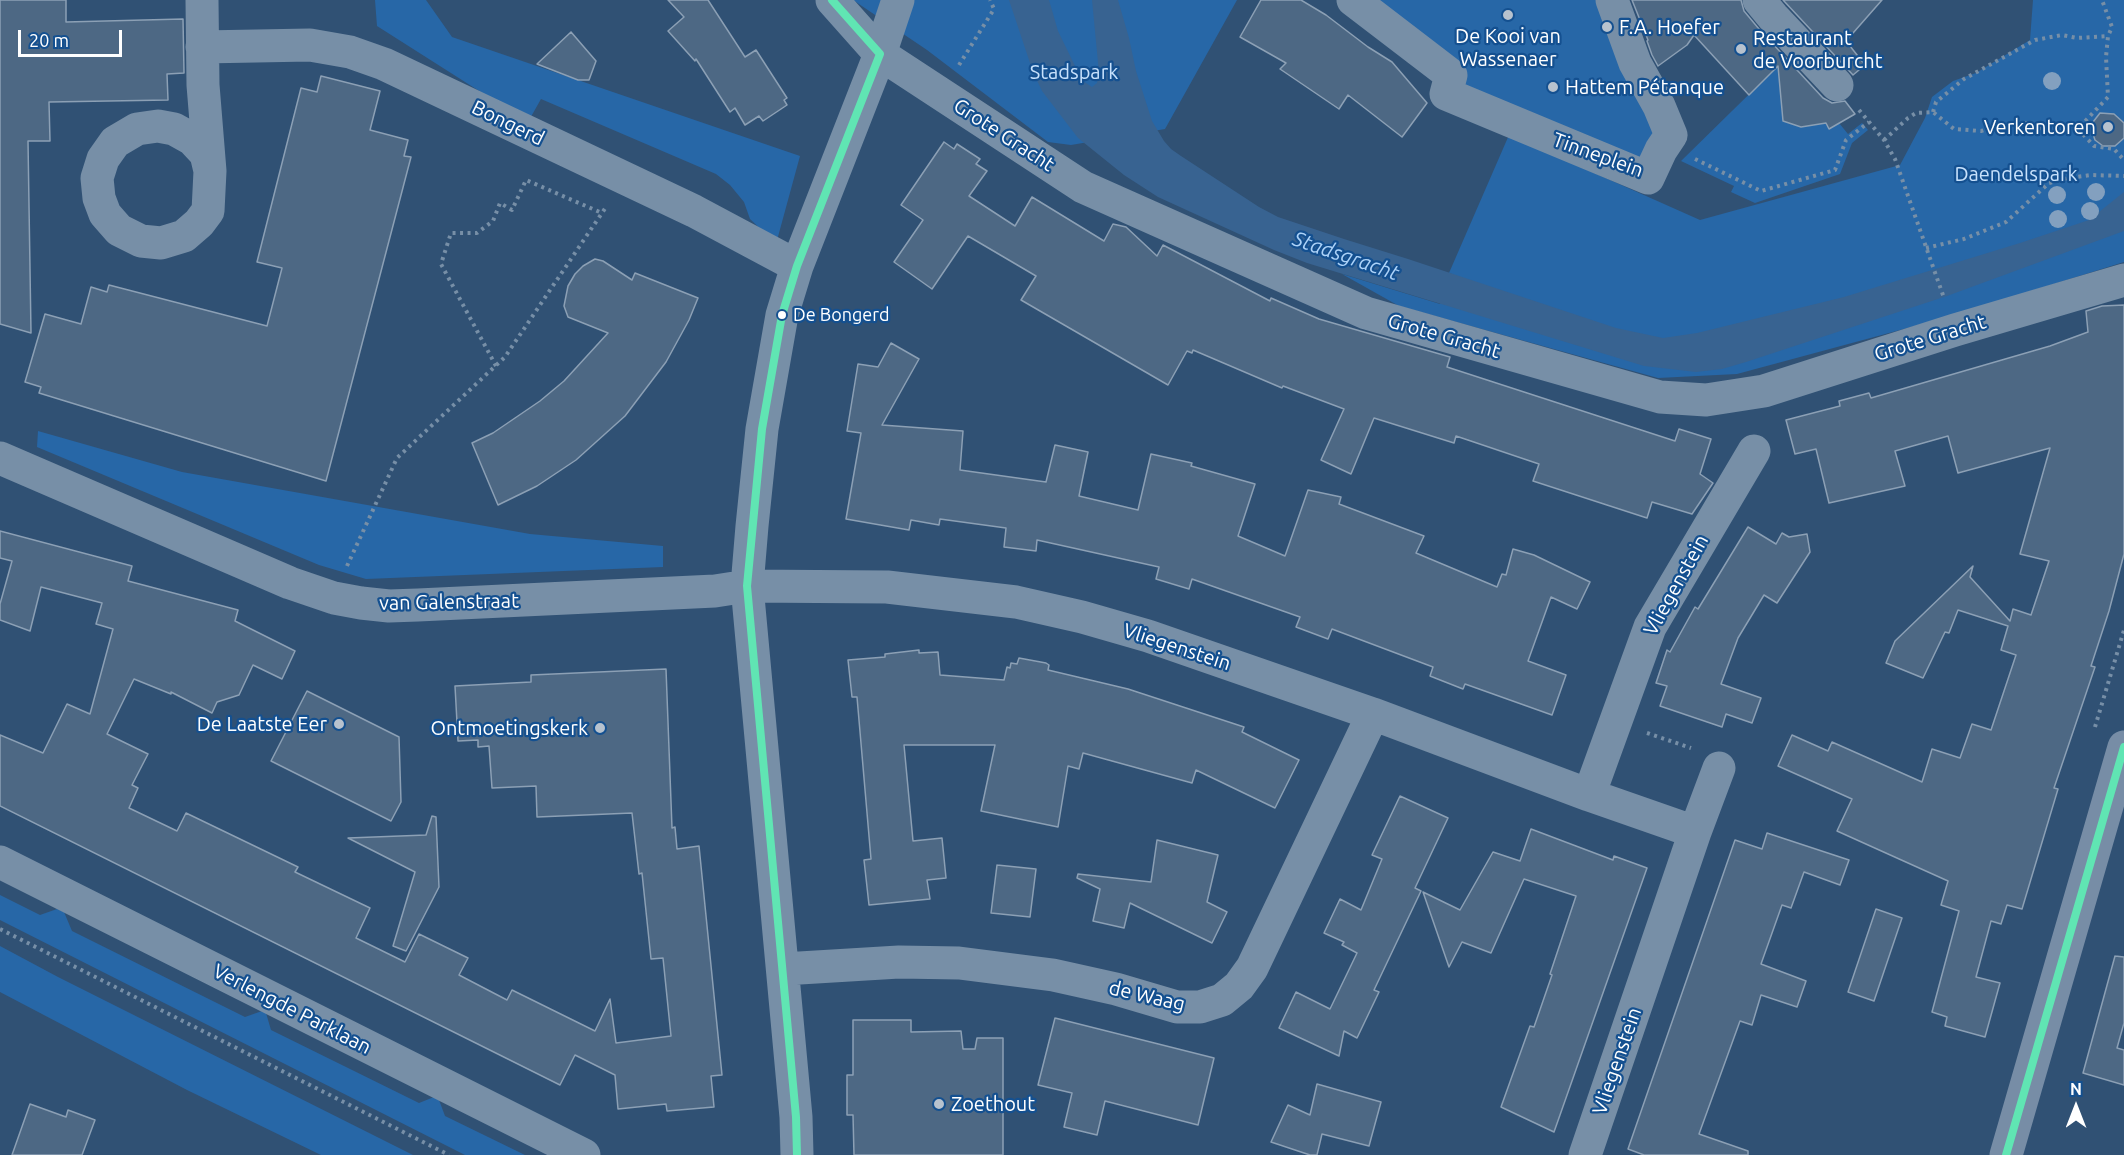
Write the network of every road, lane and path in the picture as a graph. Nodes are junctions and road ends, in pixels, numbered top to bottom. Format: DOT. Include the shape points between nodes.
graph roads {
  1 [pos="202,0"];
  2 [pos="832,0"];
  3 [pos="898,0"];
  4 [pos="990,0"];
  5 [pos="1339,0"];
  6 [pos="1353,0"];
  7 [pos="1612,0"];
  8 [pos="1760,0"];
  9 [pos="2102,0"];
  10 [pos="2108,36"];
  11 [pos="202,47"];
  12 [pos="880,54"];
  13 [pos="1448,82"];
  14 [pos="1837,85"];
  15 [pos="940,93"];
  16 [pos="1933,112"];
  17 [pos="2078,129"];
  18 [pos="1884,140"];
  19 [pos="1689,154"];
  20 [pos="2124,160"];
  21 [pos="210,171"];
  22 [pos="2124,176"];
  23 [pos="625,179"];
  24 [pos="602,213"];
  25 [pos="1926,248"];
  26 [pos="797,266"];
  27 [pos="2124,280"];
  28 [pos="1945,302"];
  29 [pos="496,366"];
  30 [pos="1754,451"];
  31 [pos="0,458"];
  32 [pos="747,586"];
  33 [pos="334,598"];
  34 [pos="1373,714"];
  35 [pos="1615,722"];
  36 [pos="2124,747"];
  37 [pos="1719,768"];
  38 [pos="1589,795"];
  39 [pos="1695,831"];
  40 [pos="0,862"];
  41 [pos="0,928"];
  42 [pos="783,969"];
  43 [pos="448,1155"];
  44 [pos="584,1155"];
  45 [pos="797,1155"];
  46 [pos="1585,1155"];
  47 [pos="2006,1155"];
  1 -- 11 [label="street"];
  2 -- 12 [label="street, Grote Gracht"];
  3 -- 12 [label="street"];
  4 -- 15 [label="path" via="994,9"];
  5 -- 13 [label="street, Tinneplein"];
  6 -- 13 [label="street, Tinneplein" via="1442,67 1451,75"];
  7 -- 13 [label="street, Tinneplein" via="1635,63 1671,135 1648,177 1446,94"];
  8 -- 14 [label="street"];
  9 -- 10 [label="path" via="2112,27"];
  10 -- 16 [label="path" via="2062,35 2035,40 1964,79 1936,102"];
  10 -- 17 [label="path" via="2108,97"];
  11 -- 21 [label="street"];
  11 -- 23 [label="street, Bongerd" via="310,45 350,52 384,64"];
  12 -- 15 [label="street, Grote Gracht"];
  12 -- 26 [label="street"];
  15 -- 27 [label="street, Grote Gracht" via="1083,187 1366,313 1660,398 1706,400 1764,390"];
  16 -- 17 [label="path" via="1954,129 1967,131 2022,122 2074,133"];
  16 -- 18 [label="path" via="1916,113"];
  17 -- 20 [label="path" via="2094,146 2114,149"];
  18 -- 19 [label="path" via="1869,122 1846,140 1835,170 1761,191"];
  18 -- 25 [label="path" via="1895,159"];
  22 -- 25 [label="path" via="2068,177 2049,183 2006,222"];
  23 -- 24 [label="path"];
  23 -- 26 [label="street, Bongerd"];
  24 -- 29 [label="path"];
  24 -- 29 [label="path" via="526,180 512,210 500,203 493,221 477,233 452,233 441,264"];
  25 -- 28 [label="path"];
  26 -- 32 [label="street" via="782,315 762,429"];
  29 -- 33 [label="path" via="397,458"];
  30 -- 35 [label="street, Vliegenstein" via="1650,627"];
  31 -- 33 [label="street, van Galenstraat" via="290,583"];
  32 -- 33 [label="street, van Galenstraat" via="715,591 388,606"];
  32 -- 34 [label="street, Vliegenstein" via="887,587 1016,602 1148,636"];
  32 -- 42 [label="street"];
  34 -- 38 [label="street, Vliegenstein"];
  34 -- 42 [label="street, de Waag" via="1252,968 1222,1000 1200,1006 1177,1006 1053,975 959,963 899,962"];
  35 -- 37 [label="path" via="1722,759"];
  35 -- 38 [label="street, Vliegenstein"];
  36 -- 47 [label="main road"];
  37 -- 39 [label="street, Vliegenstein"];
  38 -- 39 [label="street, Vliegenstein"];
  39 -- 46 [label="street, Vliegenstein"];
  40 -- 44 [label="street, Verlengde Parklaan"];
  41 -- 43 [label="path"];
  42 -- 45 [label="street"];
}
